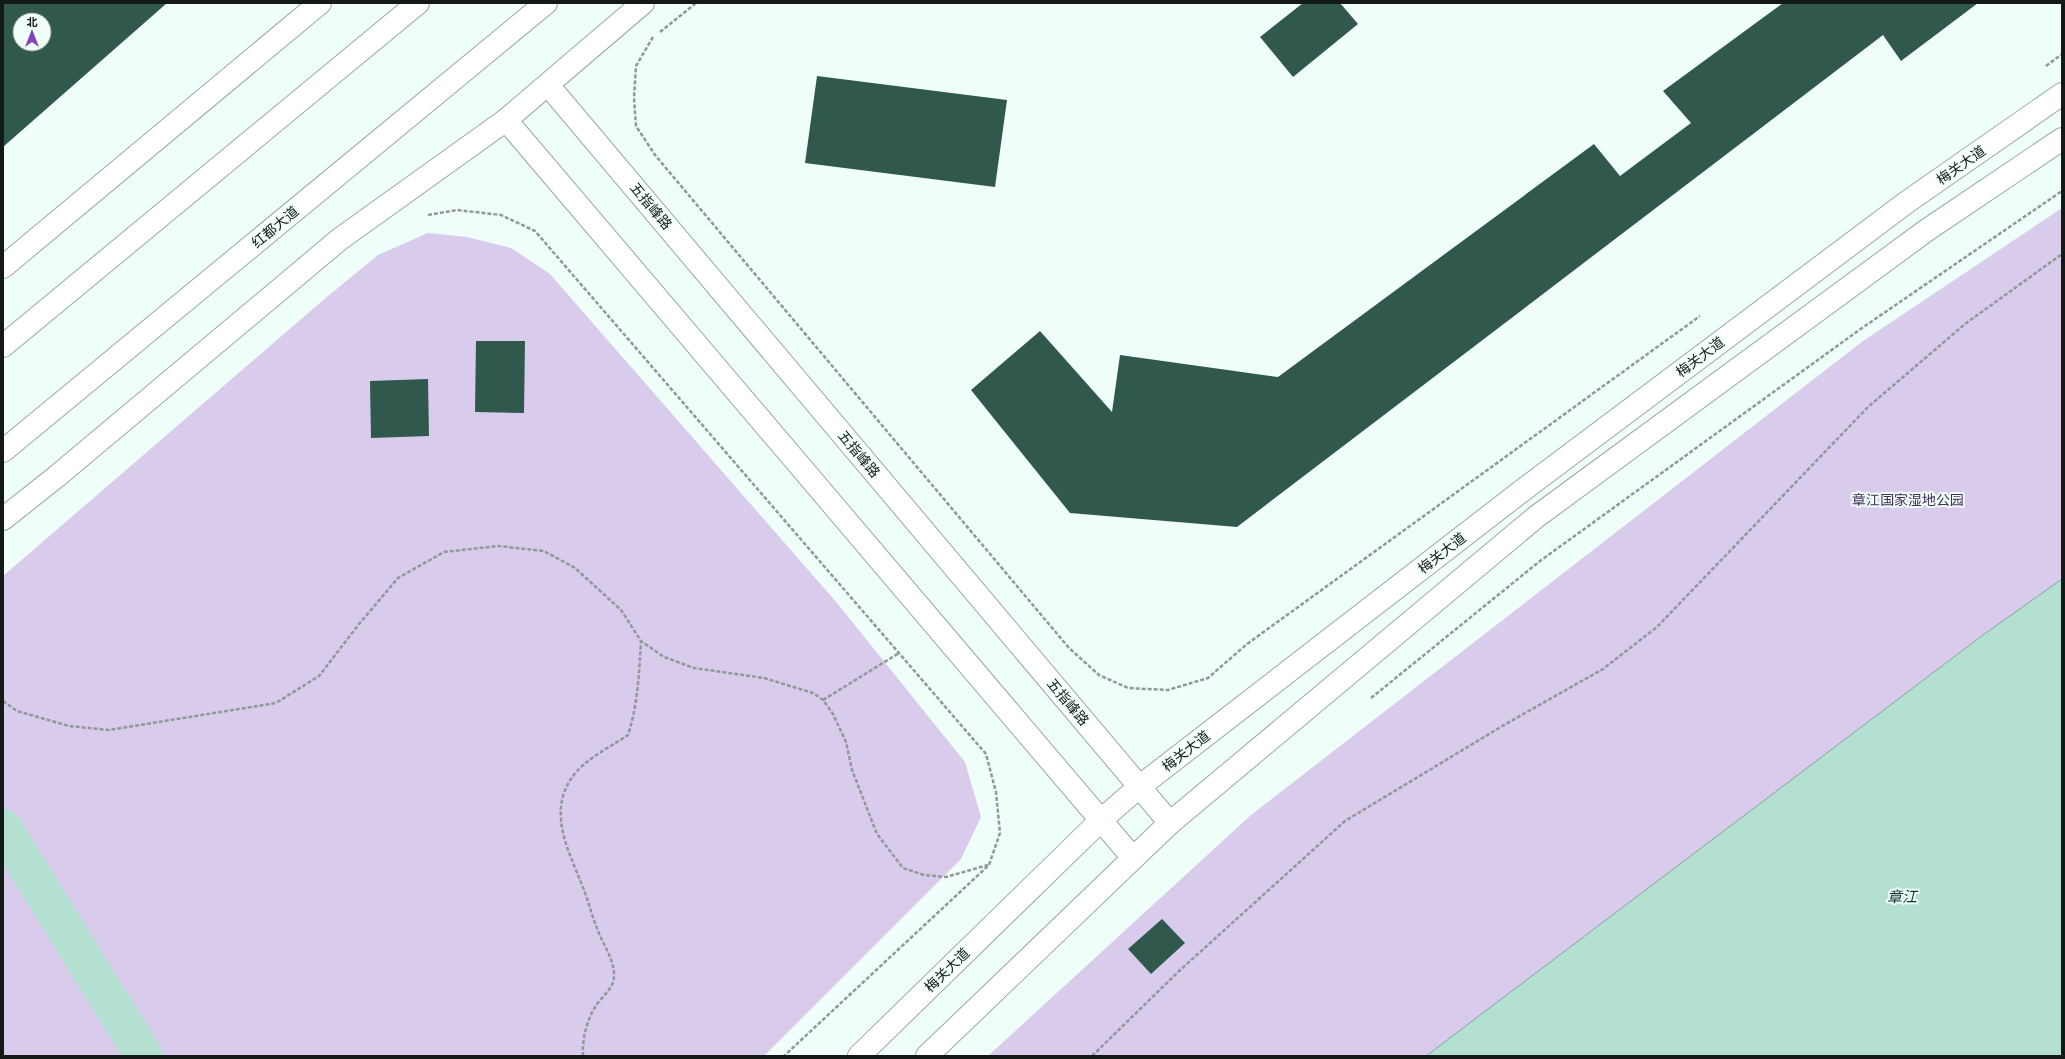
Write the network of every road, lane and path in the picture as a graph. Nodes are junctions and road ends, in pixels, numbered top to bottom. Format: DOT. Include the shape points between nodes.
graph roads {
  1 [pos="320,3"];
  2 [pos="418,3"];
  3 [pos="546,3"];
  4 [pos="643,3"];
  5 [pos="696,3"];
  6 [pos="2062,54"];
  7 [pos="2043,68"];
  8 [pos="548,85"];
  9 [pos="2062,94"];
  10 [pos="506,120"];
  11 [pos="2062,140"];
  12 [pos="2062,191"];
  13 [pos="426,216"];
  14 [pos="2062,254"];
  15 [pos="3,267"];
  16 [pos="1706,312"];
  17 [pos="3,346"];
  18 [pos="7,448"];
  19 [pos="3,519"];
  20 [pos="642,641"];
  21 [pos="899,653"];
  22 [pos="823,700"];
  23 [pos="3,701"];
  24 [pos="1367,701"];
  25 [pos="1139,787"];
  26 [pos="1100,821"];
  27 [pos="1170,823"];
  28 [pos="1133,858"];
  29 [pos="989,865"];
  30 [pos="583,1056"];
  31 [pos="784,1056"];
  32 [pos="859,1056"];
  33 [pos="927,1056"];
  34 [pos="1092,1056"];
  1 -- 15 [label="main road"];
  2 -- 17 [label="main road"];
  3 -- 18 [label="main road, 红都大道"];
  4 -- 8 [label="main road"];
  5 -- 16 [label="path" via="652,38 636,66 636,126 655,155 1069,648 1099,674 1128,688 1168,690 1208,678 1247,644"];
  6 -- 7 [label="path"];
  8 -- 10 [label="main road"];
  8 -- 25 [label="main road, 五指峰路"];
  9 -- 25 [label="main road, 梅关大道" via="1907,202 1523,490"];
  10 -- 19 [label="main road" via="340,239 56,478"];
  10 -- 26 [label="main road"];
  11 -- 27 [label="main road" via="1927,230 1536,517"];
  12 -- 24 [label="path" via="1862,328 1546,557"];
  13 -- 21 [label="path" via="457,210 501,215 535,231"];
  14 -- 34 [label="path" via="1965,324 1868,407 1657,627 1603,669 1504,725 1345,821 1178,972"];
  20 -- 22 [label="path" via="664,657 694,668 764,678 813,693"];
  20 -- 23 [label="path" via="621,610 575,568 544,551 498,546 444,552 398,578 319,676 276,703 109,730 69,726 17,711"];
  20 -- 30 [label="path" via="634,717 628,735 587,761 571,778 563,796 560,817 565,844 614,973 610,990 597,1004 588,1021 582,1045"];
  21 -- 22 [label="path"];
  21 -- 29 [label="path" via="986,754 996,792 1000,833"];
  22 -- 29 [label="path" via="833,714 846,742 852,770 877,834 903,868 924,875 946,877"];
  25 -- 26 [label="main road, 梅关大道"];
  25 -- 27 [label="main road, 五指峰路"];
  26 -- 28 [label="main road"];
  26 -- 32 [label="main road, 梅关大道"];
  27 -- 28 [label="main road"];
  28 -- 33 [label="main road"];
  29 -- 31 [label="path"];
}
